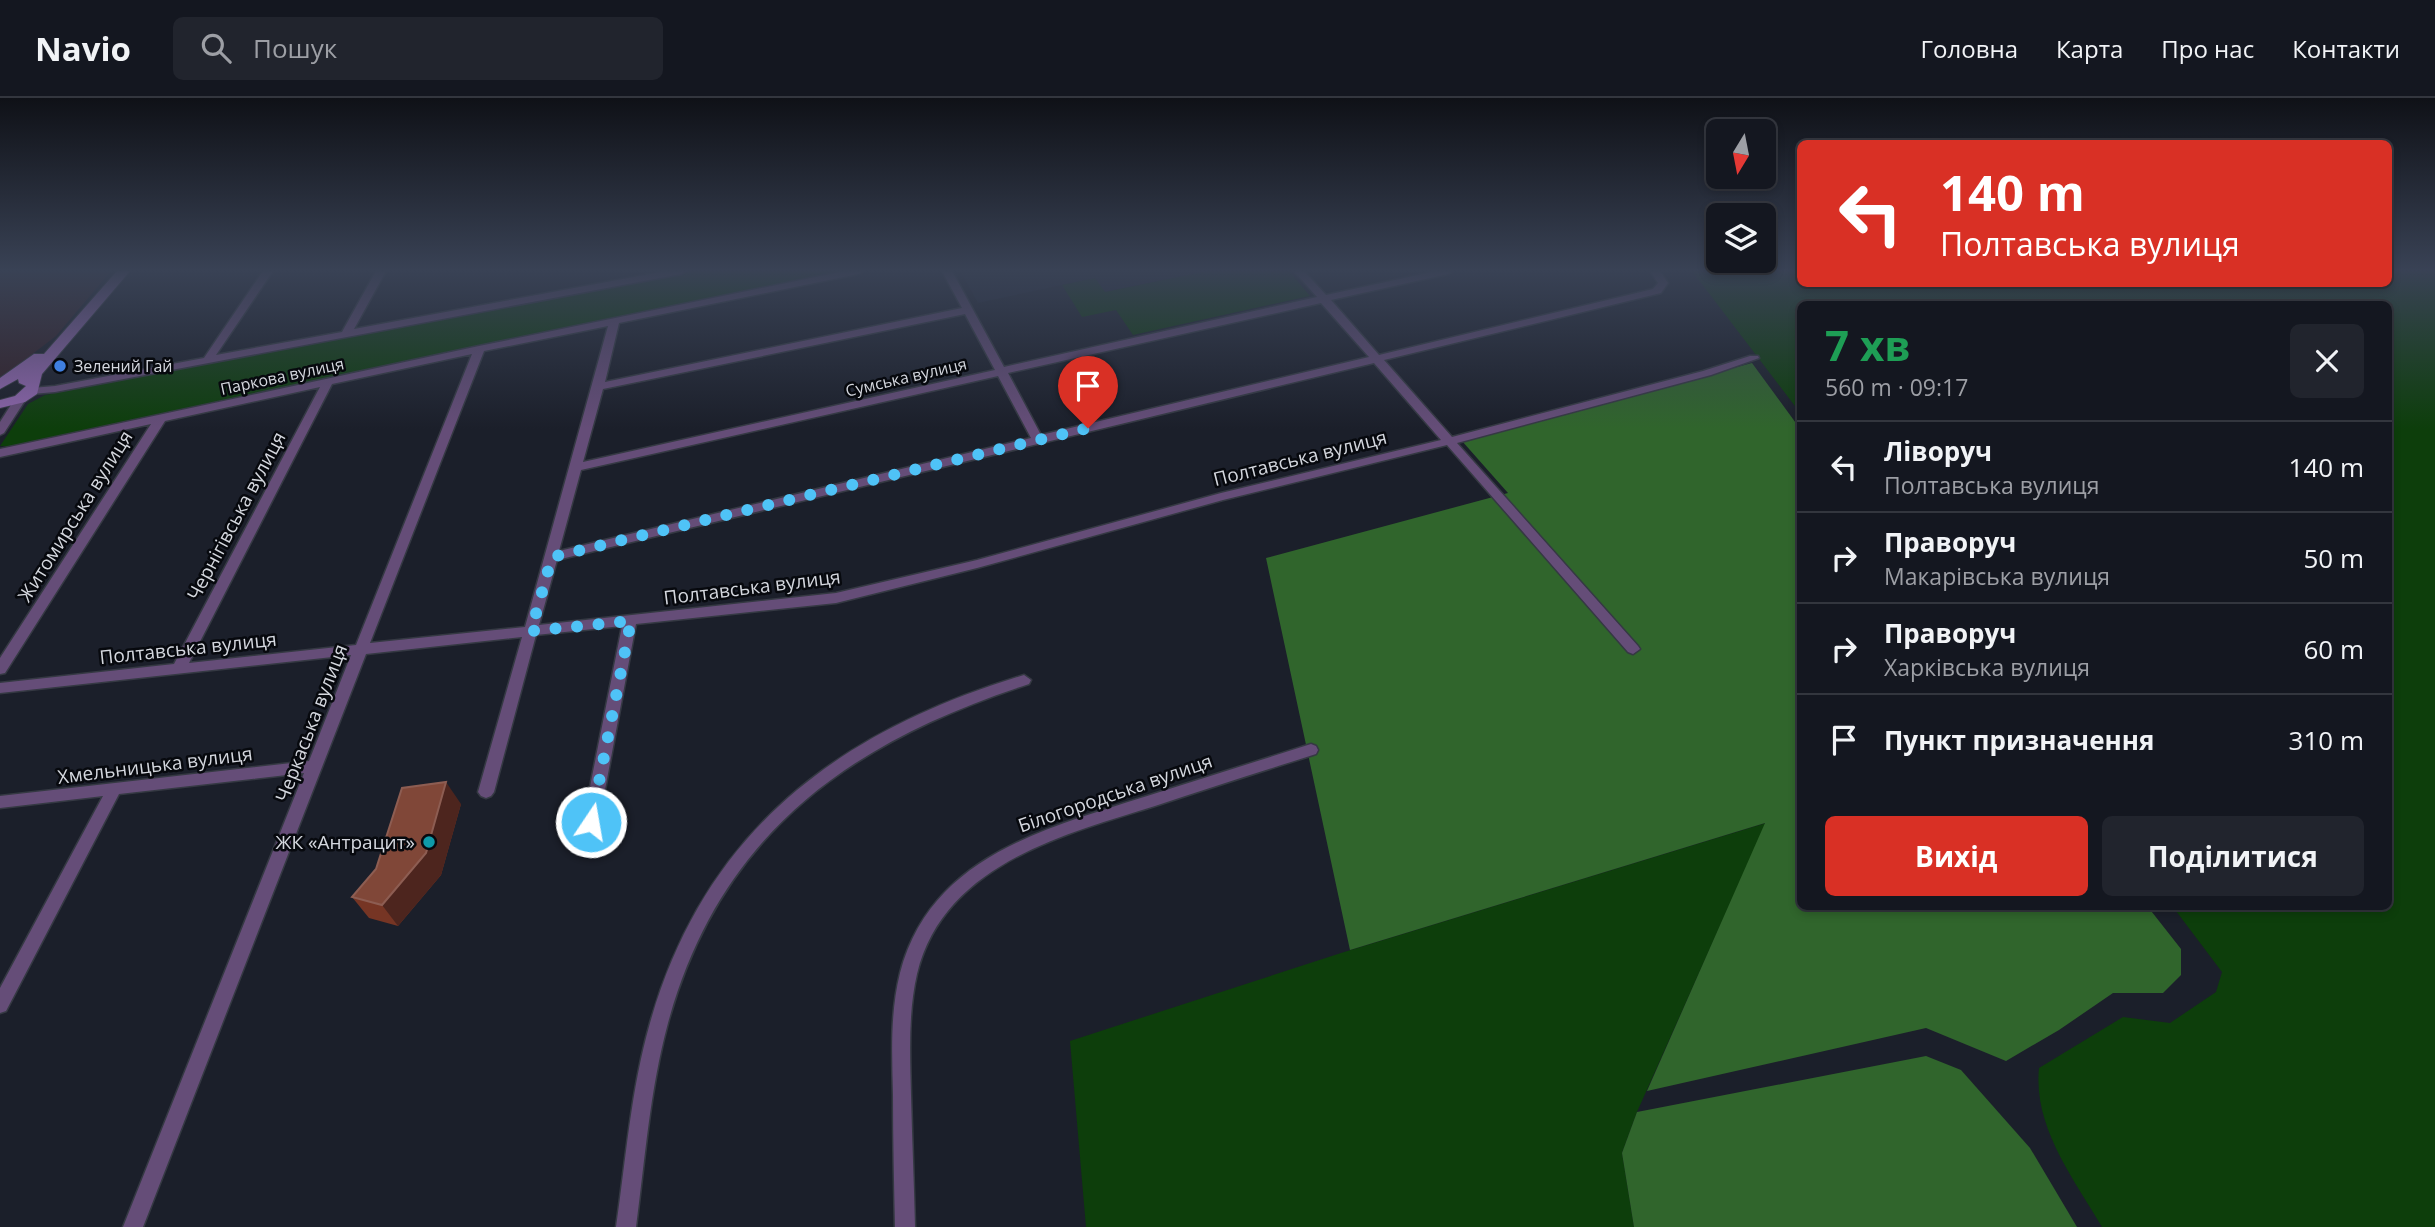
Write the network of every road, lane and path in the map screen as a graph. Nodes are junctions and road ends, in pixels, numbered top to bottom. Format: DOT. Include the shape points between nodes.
graph roads {
  1 [pos="78,324"];
  2 [pos="232,324"];
  3 [pos="352,324"];
  4 [pos="399,324"];
  5 [pos="601,324"];
  6 [pos="613,324"];
  7 [pos="902,324"];
  8 [pos="975,324"];
  9 [pos="1213,324"];
  10 [pos="1346,324"];
  11 [pos="1520,324"];
  12 [pos="346,334"];
  13 [pos="65,339"];
  14 [pos="480,349"];
  15 [pos="1376,358"];
  16 [pos="1754,358"];
  17 [pos="207,360"];
  18 [pos="1001,371"];
  19 [pos="328,383"];
  20 [pos="0,385"];
  21 [pos="598,387"];
  22 [pos="28,390"];
  23 [pos="0,406"];
  24 [pos="9,417"];
  25 [pos="160,419"];
  26 [pos="0,431"];
  27 [pos="1038,440"];
  28 [pos="1450,442"];
  29 [pos="0,453"];
  30 [pos="576,467"];
  31 [pos="552,557"];
  32 [pos="631,621"];
  33 [pos="531,631"];
  34 [pos="360,649"];
  35 [pos="1633,649"];
  36 [pos="179,668"];
  37 [pos="0,669"];
  38 [pos="1024,680"];
  39 [pos="0,688"];
  40 [pos="1311,750"];
  41 [pos="315,766"];
  42 [pos="114,790"];
  43 [pos="486,792"];
  44 [pos="0,802"];
  45 [pos="591,822"];
  46 [pos="0,1005"];
  47 [pos="133,1227"];
  48 [pos="626,1227"];
  49 [pos="905,1227"];
  1 -- 13 [label="main road"];
  2 -- 17 [label="street"];
  3 -- 12 [label="street"];
  4 -- 12 [label="street"];
  5 -- 14 [label="street, Паркова вулиця"];
  6 -- 21 [label="street"];
  7 -- 21 [label="street"];
  8 -- 18 [label="street"];
  9 -- 18 [label="street, Сумська вулиця"];
  10 -- 15 [label="street"];
  11 -- 15 [label="street"];
  12 -- 17 [label="street"];
  13 -- 20 [label="main road"];
  13 -- 22 [label="main road" via="36,372"];
  14 -- 19 [label="street, Паркова вулиця"];
  14 -- 34 [label="street, Черкаська вулиця"];
  15 -- 27 [label="street"];
  15 -- 28 [label="street"];
  16 -- 28 [label="street, Полтавська вулиця"];
  17 -- 22 [label="street"];
  18 -- 27 [label="street"];
  18 -- 30 [label="street, Сумська вулиця"];
  19 -- 25 [label="street, Паркова вулиця"];
  19 -- 36 [label="street, Чернігівська вулиця"];
  20 -- 22 [label="main road" via="15,381"];
  21 -- 30 [label="street"];
  22 -- 23 [label="main road"];
  22 -- 24 [label="street"];
  23 -- 24 [label="street"];
  24 -- 26 [label="street"];
  25 -- 29 [label="street, Паркова вулиця"];
  25 -- 37 [label="street, Житомирська вулиця"];
  27 -- 31 [label="street"];
  28 -- 32 [label="street, Полтавська вулиця" via="872,590 793,604"];
  28 -- 35 [label="street"];
  30 -- 31 [label="street"];
  31 -- 33 [label="street"];
  32 -- 33 [label="street, Полтавська вулиця"];
  32 -- 45 [label="street"];
  33 -- 34 [label="street, Полтавська вулиця"];
  33 -- 43 [label="street"];
  34 -- 36 [label="street, Полтавська вулиця"];
  34 -- 41 [label="street, Черкаська вулиця"];
  36 -- 39 [label="street, Полтавська вулиця"];
  38 -- 48 [label="street" via="906,725 843,762 792,801 735,866 695,932 658,1024"];
  40 -- 49 [label="street, Білогородська вулиця" via="1047,834 1010,851 942,905 922,935 903,999"];
  41 -- 42 [label="street, Хмельницька вулиця"];
  41 -- 47 [label="street, Черкаська вулиця"];
  42 -- 44 [label="street, Хмельницька вулиця"];
  42 -- 46 [label="street"];
}
